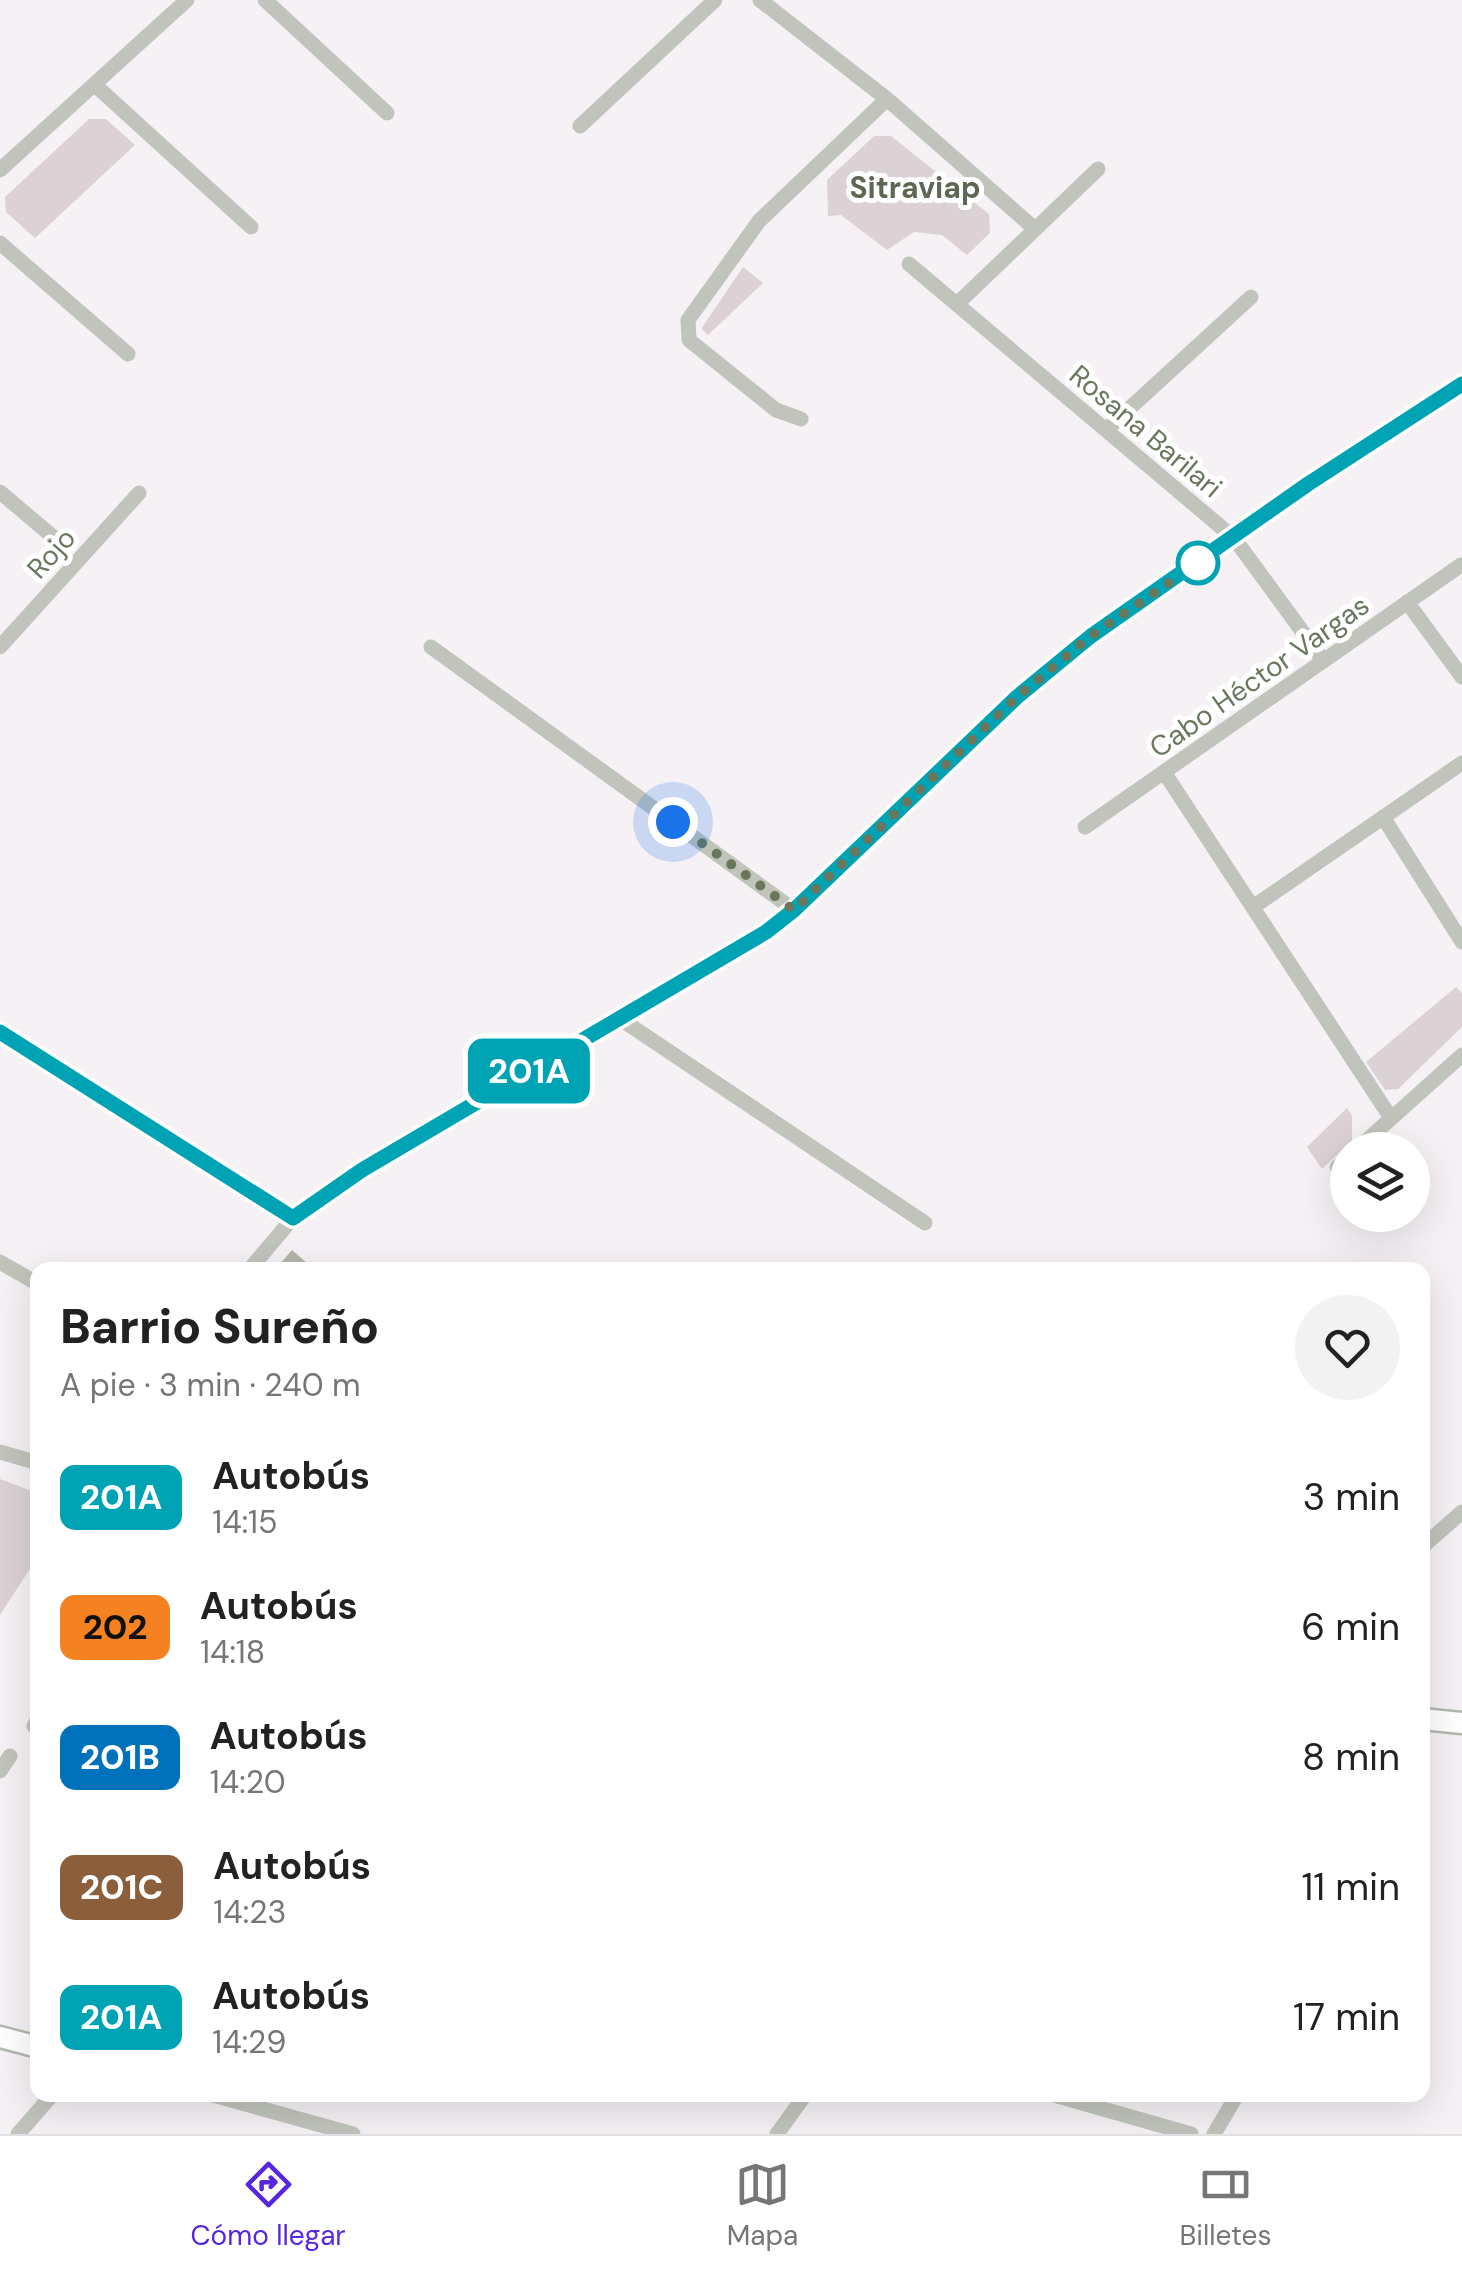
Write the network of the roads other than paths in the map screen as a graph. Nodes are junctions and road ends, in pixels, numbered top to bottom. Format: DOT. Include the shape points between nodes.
graph roads {
  1 [pos="187,0"];
  2 [pos="265,0"];
  3 [pos="714,0"];
  4 [pos="760,0"];
  5 [pos="95,85"];
  6 [pos="886,100"];
  7 [pos="387,113"];
  8 [pos="580,126"];
  9 [pos="1098,169"];
  10 [pos="0,170"];
  11 [pos="251,227"];
  12 [pos="1035,229"];
  13 [pos="0,243"];
  14 [pos="909,264"];
  15 [pos="1250,297"];
  16 [pos="957,304"];
  17 [pos="128,354"];
  18 [pos="1462,384"];
  19 [pos="801,419"];
  20 [pos="1106,430"];
  21 [pos="0,492"];
  22 [pos="139,493"];
  23 [pos="1234,538"];
  24 [pos="58,541"];
  25 [pos="1461,565"];
  26 [pos="1408,602"];
  27 [pos="0,647"];
  28 [pos="430,647"];
  29 [pos="1324,661"];
  30 [pos="1462,678"];
  31 [pos="1462,762"];
  32 [pos="1164,772"];
  33 [pos="1383,817"];
  34 [pos="1085,827"];
  35 [pos="1253,907"];
  36 [pos="794,910"];
  37 [pos="1462,942"];
  38 [pos="619,1018"];
  39 [pos="0,1032"];
  40 [pos="1462,1055"];
  41 [pos="1392,1118"];
  42 [pos="1376,1132"];
  43 [pos="293,1218"];
  44 [pos="926,1223"];
  45 [pos="0,1262"];
  46 [pos="255,1262"];
  47 [pos="30,1279"];
  48 [pos="0,1452"];
  49 [pos="30,1461"];
  50 [pos="1462,1512"];
  51 [pos="1430,1540"];
  52 [pos="1430,1719"];
  53 [pos="1462,1723"];
  54 [pos="10,1756"];
  55 [pos="0,1771"];
  56 [pos="0,2038"];
  57 [pos="30,2045"];
  58 [pos="46,2102"];
  59 [pos="239,2102"];
  60 [pos="800,2102"];
  61 [pos="1079,2102"];
  62 [pos="1233,2102"];
  63 [pos="18,2134"];
  64 [pos="352,2134"];
  65 [pos="777,2134"];
  66 [pos="1191,2134"];
  67 [pos="1214,2134"];
  1 -- 5 [label="street"];
  2 -- 7 [label="street"];
  3 -- 8 [label="street"];
  4 -- 6 [label="street"];
  5 -- 10 [label="street"];
  5 -- 11 [label="street"];
  6 -- 12 [label="street"];
  6 -- 19 [label="street" via="759,222 688,320 689,340 776,410"];
  9 -- 12 [label="street"];
  12 -- 16 [label="street"];
  13 -- 17 [label="street"];
  14 -- 16 [label="street, Rosana Barilari"];
  15 -- 20 [label="street"];
  16 -- 20 [label="street, Rosana Barilari"];
  18 -- 23 [label="street"];
  20 -- 23 [label="street, Rosana Barilari"];
  21 -- 24 [label="street"];
  22 -- 27 [label="street, Rojo"];
  23 -- 29 [label="street, Rosana Barilari"];
  23 -- 36 [label="street" via="1091,636 1017,697"];
  25 -- 26 [label="street, Cabo Héctor Vargas"];
  26 -- 29 [label="street, Cabo Héctor Vargas"];
  26 -- 30 [label="street"];
  28 -- 36 [label="street"];
  29 -- 32 [label="street, Cabo Héctor Vargas"];
  31 -- 33 [label="street"];
  32 -- 34 [label="street, Cabo Héctor Vargas"];
  32 -- 35 [label="street"];
  33 -- 35 [label="street"];
  33 -- 37 [label="street"];
  35 -- 41 [label="street"];
  36 -- 38 [label="street"];
  38 -- 43 [label="street"];
  38 -- 44 [label="street"];
  39 -- 43 [label="street"];
  40 -- 41 [label="street"];
  41 -- 42 [label="street"];
  43 -- 46 [label="street"];
  45 -- 47 [label="street"];
  48 -- 49 [label="street"];
  50 -- 51 [label="street"];
  52 -- 53 [label="street"];
  54 -- 55 [label="street"];
  56 -- 57 [label="street"];
  58 -- 63 [label="street"];
  59 -- 64 [label="street"];
  60 -- 65 [label="street"];
  61 -- 66 [label="street"];
  62 -- 67 [label="street"];
}
